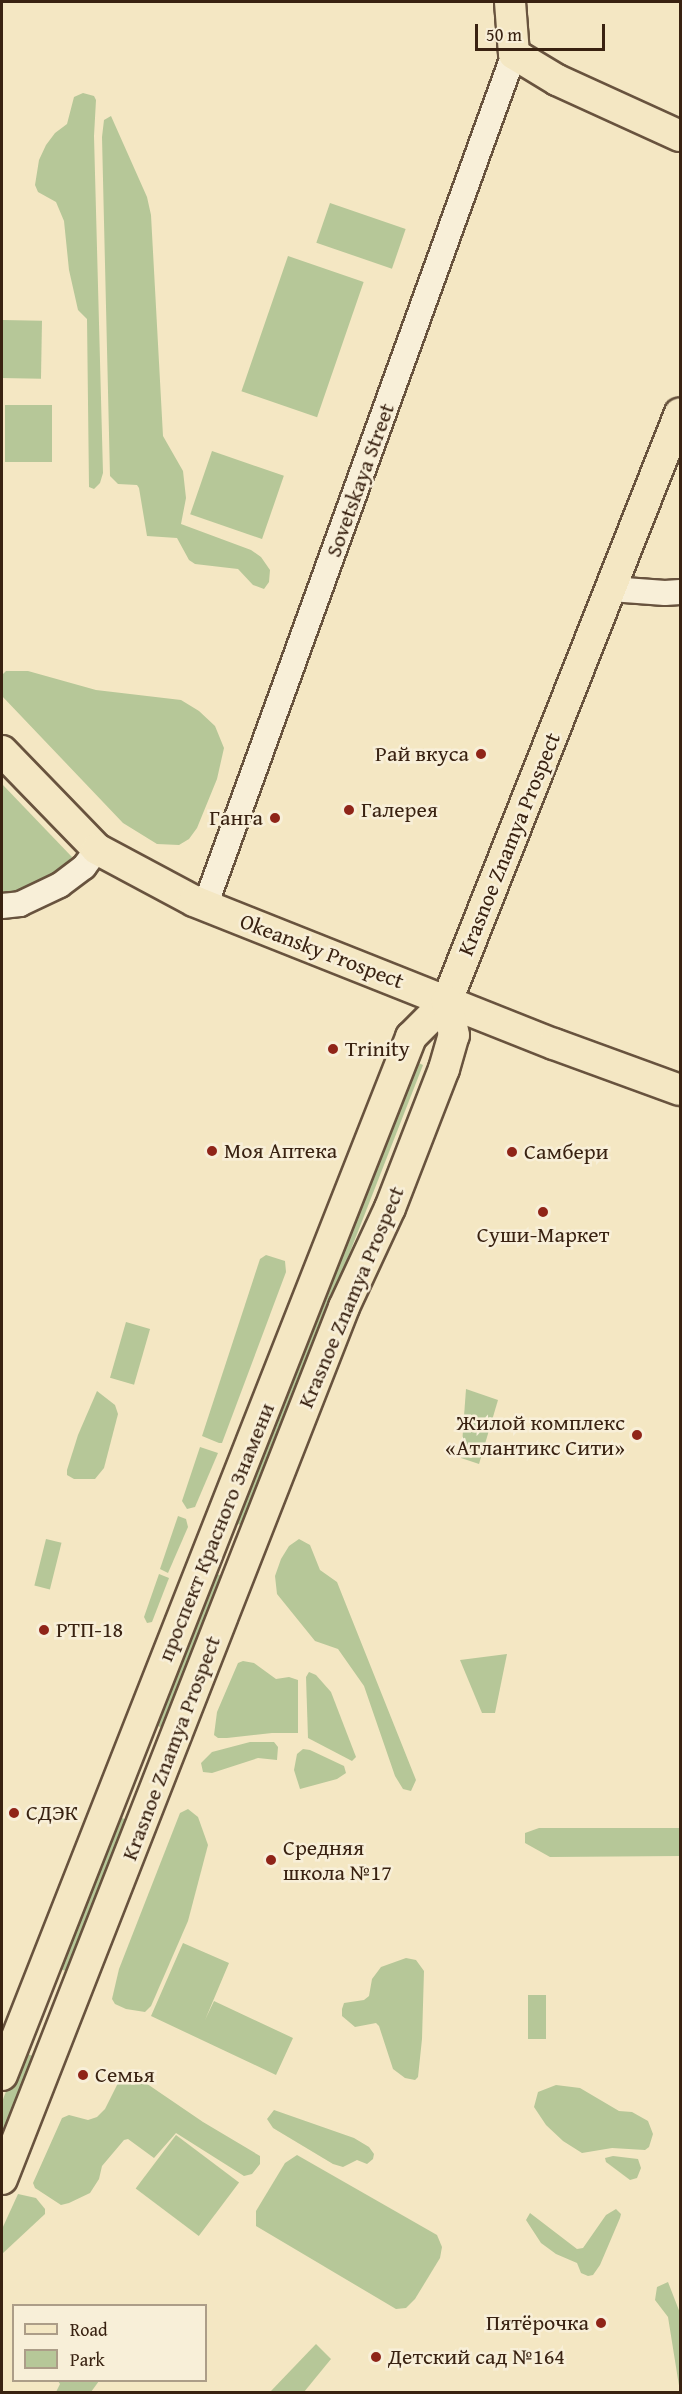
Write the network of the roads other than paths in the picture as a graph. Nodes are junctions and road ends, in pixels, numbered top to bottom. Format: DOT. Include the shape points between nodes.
graph roads {
  1 [pos="510,2"];
  2 [pos="514,54"];
  3 [pos="681,136"];
  4 [pos="681,413"];
  5 [pos="611,589"];
  6 [pos="681,592"];
  7 [pos="2,751"];
  8 [pos="97,849"];
  9 [pos="2,906"];
  10 [pos="205,906"];
  11 [pos="447,1001"];
  12 [pos="681,1090"];
  13 [pos="2,2075"];
  14 [pos="2,2180"];
  1 -- 2 [label="main road"];
  2 -- 3 [label="main road" via="557,80"];
  2 -- 10 [label="street, Sovetskaya Street"];
  4 -- 5 [label="main road, Krasnoe Znamya Prospect"];
  5 -- 6 [label="street"];
  5 -- 11 [label="main road, Krasnoe Znamya Prospect"];
  7 -- 8 [label="main road, Okeansky Prospect"];
  8 -- 9 [label="street" via="84,867 60,885 20,904"];
  8 -- 10 [label="main road, Okeansky Prospect"];
  10 -- 11 [label="main road, Okeansky Prospect"];
  11 -- 12 [label="main road, Okeansky Prospect"];
  11 -- 13 [label="main road, проспект Красного Знамени" via="411,1037"];
  11 -- 14 [label="main road, Krasnoe Znamya Prospect" via="454,1035 444,1069 390,1208 344,1307"];
}
